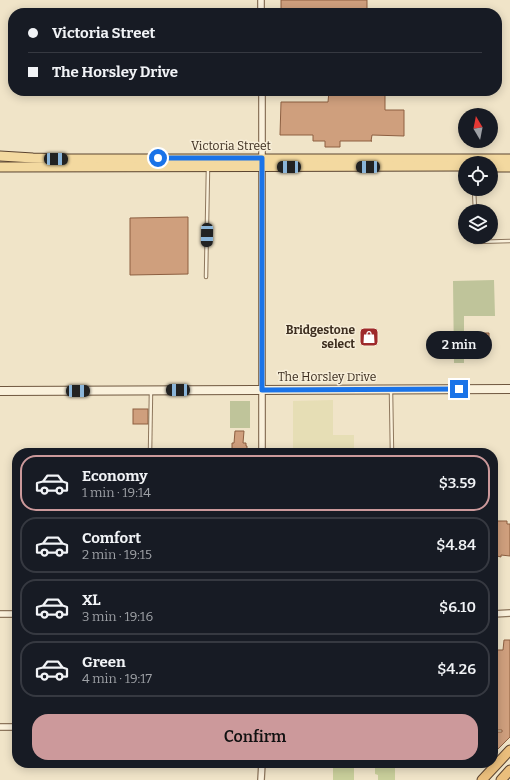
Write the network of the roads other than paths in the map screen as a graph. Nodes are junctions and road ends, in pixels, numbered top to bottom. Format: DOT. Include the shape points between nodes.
graph roads {
  1 [pos="262,96"];
  2 [pos="0,156"];
  3 [pos="510,159"];
  4 [pos="262,163"];
  5 [pos="458,166"];
  6 [pos="0,167"];
  7 [pos="208,167"];
  8 [pos="498,167"];
  9 [pos="510,167"];
  10 [pos="498,241"];
  11 [pos="510,241"];
  12 [pos="206,278"];
  13 [pos="391,389"];
  14 [pos="510,389"];
  15 [pos="262,390"];
  16 [pos="0,391"];
  17 [pos="151,391"];
  18 [pos="150,448"];
  19 [pos="262,448"];
  20 [pos="392,448"];
  21 [pos="510,613"];
  22 [pos="0,614"];
  23 [pos="12,614"];
  24 [pos="498,614"];
  25 [pos="0,727"];
  26 [pos="12,727"];
  27 [pos="510,750"];
  28 [pos="498,763"];
  29 [pos="262,768"];
  30 [pos="485,768"];
  31 [pos="493,768"];
  32 [pos="510,770"];
  33 [pos="262,780"];
  34 [pos="474,780"];
  35 [pos="482,780"];
  36 [pos="501,780"];
  1 -- 4 [label="street"];
  2 -- 4 [label="main road, Victoria Street"];
  3 -- 4 [label="main road, Victoria Street"];
  4 -- 5 [label="main road, Victoria Street"];
  4 -- 7 [label="main road, Victoria Street"];
  4 -- 15 [label="street"];
  6 -- 7 [label="main road, Victoria Street"];
  7 -- 12 [label="lane"];
  8 -- 9 [label="main road"];
  10 -- 11 [label="lane"];
  13 -- 14 [label="main road, The Horsley Drive"];
  13 -- 15 [label="main road, The Horsley Drive"];
  13 -- 20 [label="lane"];
  15 -- 17 [label="main road, The Horsley Drive"];
  15 -- 19 [label="street"];
  16 -- 17 [label="main road, The Horsley Drive"];
  17 -- 18 [label="lane"];
  21 -- 24 [label="street"];
  22 -- 23 [label="street"];
  25 -- 26 [label="street"];
  27 -- 28 [label="highway"];
  29 -- 33 [label="street"];
  30 -- 34 [label="highway"];
  31 -- 35 [label="highway"];
  32 -- 36 [label="highway"];
}
